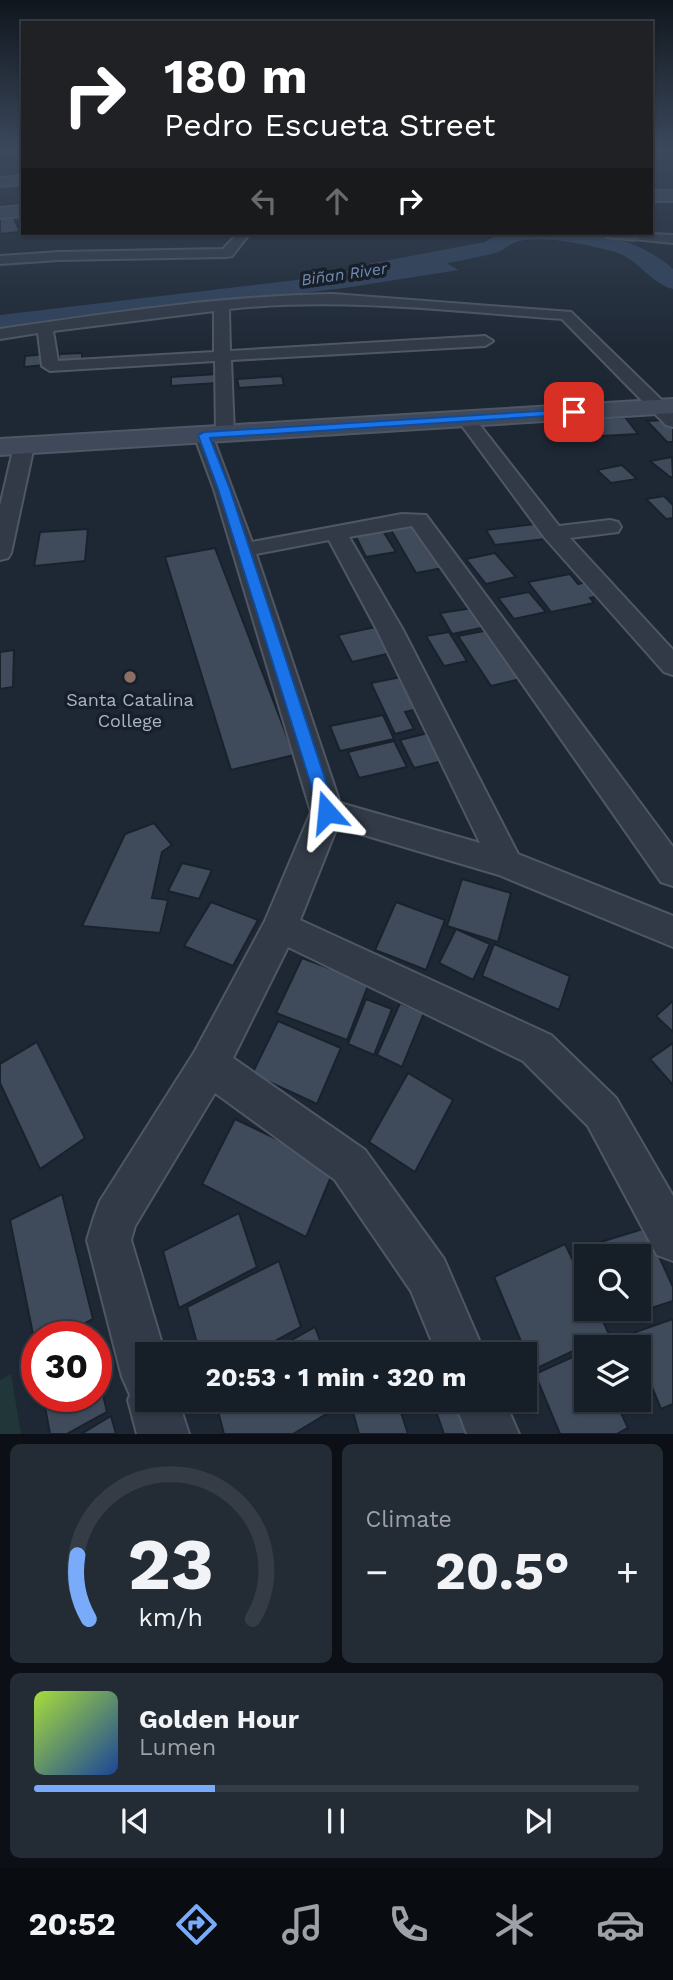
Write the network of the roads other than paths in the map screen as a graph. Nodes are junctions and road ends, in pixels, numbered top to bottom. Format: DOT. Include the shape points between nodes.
graph roads {
  1 [pos="242,235"];
  2 [pos="642,235"];
  3 [pos="673,239"];
  4 [pos="0,260"];
  5 [pos="552,296"];
  6 [pos="221,305"];
  7 [pos="566,314"];
  8 [pos="45,327"];
  9 [pos="0,334"];
  10 [pos="485,341"];
  11 [pos="223,356"];
  12 [pos="667,411"];
  13 [pos="466,419"];
  14 [pos="214,434"];
  15 [pos="12,447"];
  16 [pos="610,527"];
  17 [pos="335,532"];
  18 [pos="553,533"];
  19 [pos="243,550"];
  20 [pos="0,553"];
  21 [pos="673,666"];
  22 [pos="327,812"];
  23 [pos="506,864"];
  24 [pos="673,872"];
  25 [pos="280,927"];
  26 [pos="673,932"];
  27 [pos="209,1065"];
  28 [pos="673,1239"];
  29 [pos="137,1342"];
  30 [pos="456,1342"];
  31 [pos="157,1412"];
  32 [pos="484,1412"];
  33 [pos="163,1434"];
  34 [pos="493,1434"];
  1 -- 4 [label="street" via="227,253"];
  2 -- 3 [label="street"];
  5 -- 7 [label="street"];
  6 -- 7 [label="street" via="324,298"];
  6 -- 8 [label="street"];
  6 -- 11 [label="street"];
  7 -- 12 [label="street"];
  8 -- 9 [label="street"];
  8 -- 11 [label="street" via="50,366"];
  10 -- 11 [label="street"];
  11 -- 14 [label="street"];
  12 -- 13 [label="street"];
  13 -- 14 [label="street"];
  13 -- 18 [label="street"];
  14 -- 15 [label="street"];
  14 -- 19 [label="street"];
  15 -- 20 [label="street"];
  16 -- 18 [label="street"];
  17 -- 19 [label="street"];
  17 -- 23 [label="street" via="390,630"];
  17 -- 24 [label="street" via="418,520"];
  18 -- 21 [label="street"];
  19 -- 22 [label="street"];
  22 -- 23 [label="street"];
  22 -- 25 [label="street"];
  23 -- 26 [label="street"];
  25 -- 27 [label="street"];
  25 -- 28 [label="street" via="537,1048 603,1112"];
  27 -- 29 [label="street" via="116,1217 109,1240"];
  27 -- 30 [label="street" via="350,1165 428,1275"];
  31 -- 33 [label="street"];
  32 -- 34 [label="street"];
}
